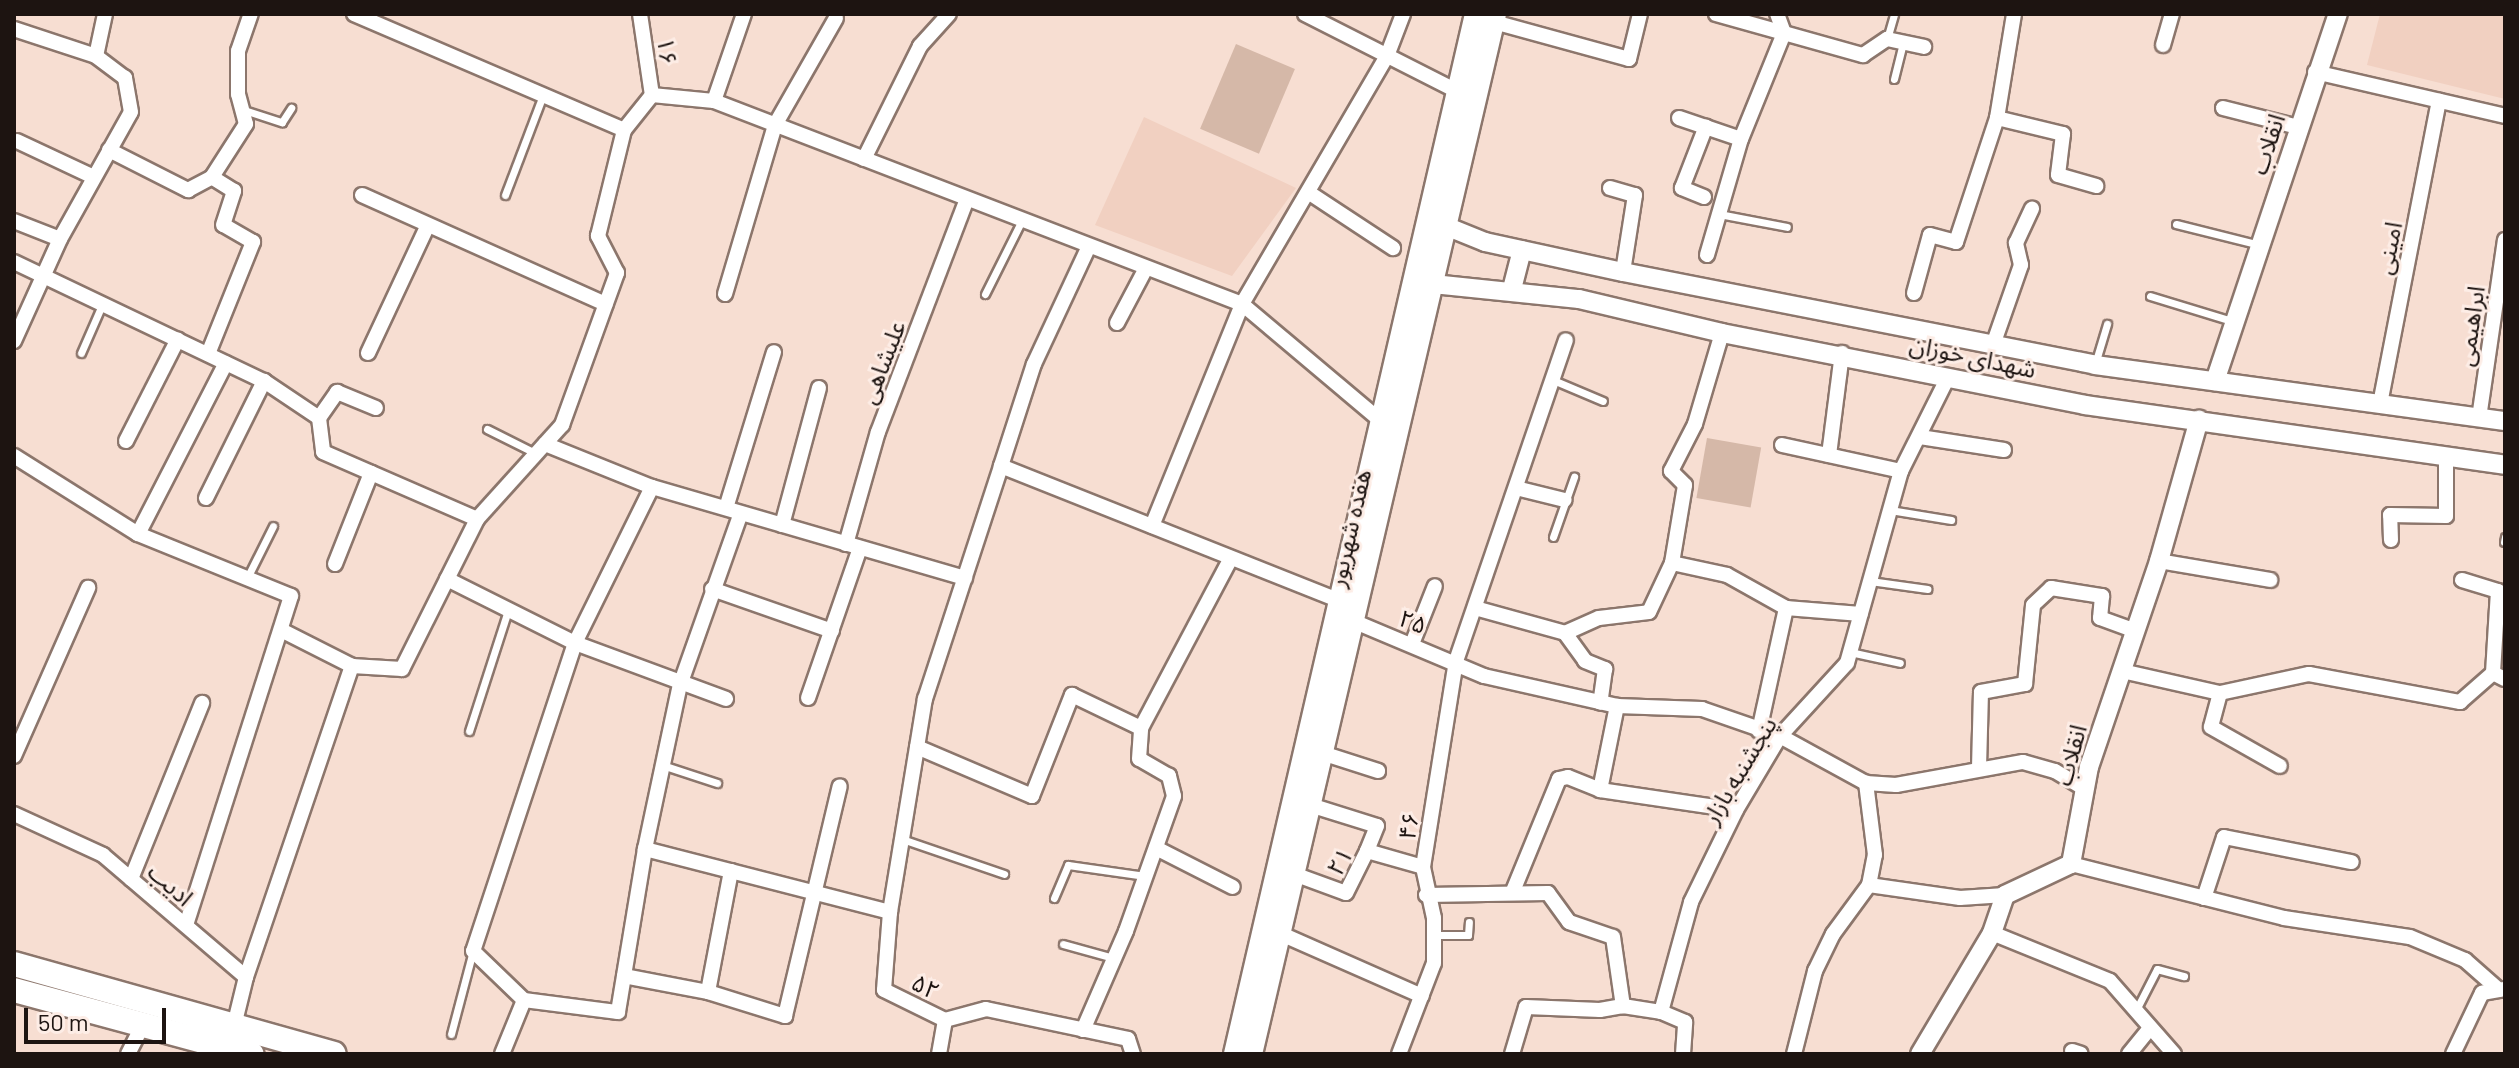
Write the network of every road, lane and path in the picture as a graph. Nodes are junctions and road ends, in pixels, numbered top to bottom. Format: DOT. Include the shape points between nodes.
graph roads {
  1 [pos="105,14"];
  2 [pos="251,14"];
  3 [pos="354,14"];
  4 [pos="640,14"];
  5 [pos="744,14"];
  6 [pos="949,14"];
  7 [pos="1305,14"];
  8 [pos="1403,14"];
  9 [pos="1640,14"];
  10 [pos="1716,14"];
  11 [pos="1777,14"];
  12 [pos="1894,14"];
  13 [pos="2014,14"];
  14 [pos="2172,14"];
  15 [pos="2338,14"];
  16 [pos="1488,17"];
  17 [pos="836,18"];
  18 [pos="1330,19"];
  19 [pos="14,29"];
  20 [pos="1784,33"];
  21 [pos="1887,39"];
  22 [pos="1903,42"];
  23 [pos="2163,45"];
  24 [pos="1924,47"];
  25 [pos="96,56"];
  26 [pos="1387,56"];
  27 [pos="2315,72"];
  28 [pos="1894,79"];
  29 [pos="1459,92"];
  30 [pos="543,95"];
  31 [pos="652,95"];
  32 [pos="714,101"];
  33 [pos="2439,101"];
  34 [pos="291,108"];
  35 [pos="2223,108"];
  36 [pos="242,109"];
  37 [pos="2505,116"];
  38 [pos="1679,118"];
  39 [pos="1997,118"];
  40 [pos="775,125"];
  41 [pos="1706,126"];
  42 [pos="2298,127"];
  43 [pos="624,130"];
  44 [pos="1741,139"];
  45 [pos="17,141"];
  46 [pos="109,150"];
  47 [pos="864,159"];
  48 [pos="94,177"];
  49 [pos="212,177"];
  50 [pos="2096,186"];
  51 [pos="1610,188"];
  52 [pos="1308,192"];
  53 [pos="362,195"];
  54 [pos="505,195"];
  55 [pos="1704,197"];
  56 [pos="967,199"];
  57 [pos="2032,209"];
  58 [pos="1719,214"];
  59 [pos="1022,220"];
  60 [pos="14,221"];
  61 [pos="2176,224"];
  62 [pos="428,225"];
  63 [pos="1448,227"];
  64 [pos="1787,227"];
  65 [pos="60,239"];
  66 [pos="2505,240"];
  67 [pos="1089,246"];
  68 [pos="2260,246"];
  69 [pos="1393,248"];
  70 [pos="1522,250"];
  71 [pos="1707,255"];
  72 [pos="14,262"];
  73 [pos="1146,268"];
  74 [pos="1623,272"];
  75 [pos="44,274"];
  76 [pos="1433,284"];
  77 [pos="1512,289"];
  78 [pos="1914,293"];
  79 [pos="725,294"];
  80 [pos="985,294"];
  81 [pos="2150,296"];
  82 [pos="103,303"];
  83 [pos="606,304"];
  84 [pos="1242,304"];
  85 [pos="2236,322"];
  86 [pos="1117,323"];
  87 [pos="2107,324"];
  88 [pos="1722,333"];
  89 [pos="178,339"];
  90 [pos="1566,340"];
  91 [pos="14,341"];
  92 [pos="1993,345"];
  93 [pos="774,352"];
  94 [pos="81,353"];
  95 [pos="368,353"];
  96 [pos="1842,353"];
  97 [pos="208,354"];
  98 [pos="226,363"];
  99 [pos="2095,365"];
  100 [pos="1948,377"];
  101 [pos="1553,380"];
  102 [pos="264,381"];
  103 [pos="2215,381"];
  104 [pos="819,388"];
  105 [pos="1603,401"];
  106 [pos="2380,404"];
  107 [pos="376,408"];
  108 [pos="319,418"];
  109 [pos="2479,418"];
  110 [pos="2199,420"];
  111 [pos="2505,421"];
  112 [pos="1382,422"];
  113 [pos="487,429"];
  114 [pos="1920,437"];
  115 [pos="126,441"];
  116 [pos="1782,445"];
  117 [pos="540,449"];
  118 [pos="2004,450"];
  119 [pos="1829,455"];
  120 [pos="14,456"];
  121 [pos="2446,459"];
  122 [pos="2505,465"];
  123 [pos="1001,466"];
  124 [pos="1901,471"];
  125 [pos="371,473"];
  126 [pos="1574,477"];
  127 [pos="652,487"];
  128 [pos="1516,488"];
  129 [pos="206,498"];
  130 [pos="1565,500"];
  131 [pos="726,508"];
  132 [pos="1890,510"];
  133 [pos="741,513"];
  134 [pos="477,519"];
  135 [pos="1951,520"];
  136 [pos="782,525"];
  137 [pos="273,526"];
  138 [pos="1152,526"];
  139 [pos="138,534"];
  140 [pos="1553,537"];
  141 [pos="2391,540"];
  142 [pos="853,546"];
  143 [pos="1231,558"];
  144 [pos="2159,561"];
  145 [pos="1672,563"];
  146 [pos="335,564"];
  147 [pos="247,578"];
  148 [pos="965,578"];
  149 [pos="447,579"];
  150 [pos="2270,580"];
  151 [pos="2462,580"];
  152 [pos="1870,581"];
  153 [pos="1435,586"];
  154 [pos="88,588"];
  155 [pos="712,589"];
  156 [pos="1927,589"];
  157 [pos="1340,601"];
  158 [pos="1475,608"];
  159 [pos="1786,608"];
  160 [pos="508,610"];
  161 [pos="1861,614"];
  162 [pos="1353,621"];
  163 [pos="283,631"];
  164 [pos="832,631"];
  165 [pos="2135,631"];
  166 [pos="1565,633"];
  167 [pos="575,643"];
  168 [pos="1412,644"];
  169 [pos="1850,652"];
  170 [pos="1456,661"];
  171 [pos="1900,663"];
  172 [pos="352,666"];
  173 [pos="2122,671"];
  174 [pos="2499,676"];
  175 [pos="680,685"];
  176 [pos="2220,693"];
  177 [pos="808,698"];
  178 [pos="726,699"];
  179 [pos="202,703"];
  180 [pos="1600,703"];
  181 [pos="1617,706"];
  182 [pos="1141,728"];
  183 [pos="469,731"];
  184 [pos="1759,731"];
  185 [pos="1780,736"];
  186 [pos="917,747"];
  187 [pos="1322,753"];
  188 [pos="14,756"];
  189 [pos="660,765"];
  190 [pos="2280,766"];
  191 [pos="1979,768"];
  192 [pos="1378,771"];
  193 [pos="717,783"];
  194 [pos="1866,783"];
  195 [pos="840,786"];
  196 [pos="2085,789"];
  197 [pos="1600,790"];
  198 [pos="1310,805"];
  199 [pos="1736,810"];
  200 [pos="14,814"];
  201 [pos="902,839"];
  202 [pos="1156,848"];
  203 [pos="645,849"];
  204 [pos="1367,851"];
  205 [pos="2352,862"];
  206 [pos="2071,864"];
  207 [pos="1423,867"];
  208 [pos="731,871"];
  209 [pos="1004,874"];
  210 [pos="1294,874"];
  211 [pos="1145,876"];
  212 [pos="131,879"];
  213 [pos="1869,885"];
  214 [pos="1233,887"];
  215 [pos="1513,891"];
  216 [pos="816,893"];
  217 [pos="1426,895"];
  218 [pos="2005,895"];
  219 [pos="1054,898"];
  220 [pos="2204,898"];
  221 [pos="890,912"];
  222 [pos="1469,922"];
  223 [pos="186,925"];
  224 [pos="1279,933"];
  225 [pos="1992,933"];
  226 [pos="1433,935"];
  227 [pos="1063,944"];
  228 [pos="473,951"];
  229 [pos="1114,958"];
  230 [pos="14,964"];
  231 [pos="624,976"];
  232 [pos="2184,976"];
  233 [pos="246,977"];
  234 [pos="2502,989"];
  235 [pos="14,990"];
  236 [pos="708,992"];
  237 [pos="1422,996"];
  238 [pos="524,1000"];
  239 [pos="1623,1006"];
  240 [pos="2136,1011"];
  241 [pos="1661,1012"];
  242 [pos="945,1020"];
  243 [pos="143,1024"];
  244 [pos="234,1026"];
  245 [pos="2150,1028"];
  246 [pos="1083,1030"];
  247 [pos="451,1034"];
  248 [pos="128,1054"];
  249 [pos="252,1054"];
  250 [pos="334,1054"];
  251 [pos="502,1054"];
  252 [pos="939,1054"];
  253 [pos="1133,1054"];
  254 [pos="1235,1054"];
  255 [pos="1251,1054"];
  256 [pos="1399,1054"];
  257 [pos="1512,1054"];
  258 [pos="1683,1054"];
  259 [pos="1794,1054"];
  260 [pos="1920,1054"];
  261 [pos="2129,1054"];
  262 [pos="2174,1054"];
  263 [pos="2453,1054"];
  1 -- 25 [label="street"];
  2 -- 36 [label="street" via="238,51"];
  3 -- 30 [label="street"];
  4 -- 31 [label="street, ۱۶"];
  5 -- 32 [label="street"];
  6 -- 47 [label="street" via="920,46"];
  7 -- 18 [label="street"];
  8 -- 26 [label="street"];
  9 -- 16 [label="street" via="1629,59"];
  10 -- 20 [label="street"];
  11 -- 20 [label="street"];
  12 -- 21 [label="lane"];
  13 -- 39 [label="street"];
  14 -- 23 [label="street"];
  15 -- 27 [label="street, انقلاب"];
  16 -- 29 [label="main road, هفده شهریور"];
  16 -- 63 [label="main road, هفده شهریور"];
  17 -- 40 [label="street"];
  18 -- 26 [label="street"];
  19 -- 25 [label="street"];
  20 -- 21 [label="street" via="1863,55"];
  20 -- 44 [label="street"];
  21 -- 22 [label="street"];
  22 -- 24 [label="street"];
  22 -- 28 [label="lane"];
  25 -- 46 [label="street" via="125,78 131,112"];
  26 -- 29 [label="street"];
  26 -- 52 [label="street"];
  27 -- 33 [label="street"];
  27 -- 42 [label="street, انقلاب"];
  29 -- 112 [label="main road, هفده شهریور"];
  30 -- 43 [label="street"];
  30 -- 54 [label="lane"];
  31 -- 32 [label="street"];
  31 -- 43 [label="street"];
  32 -- 40 [label="street"];
  33 -- 37 [label="street"];
  33 -- 106 [label="street, امینی"];
  34 -- 36 [label="lane" via="282,122"];
  35 -- 42 [label="street"];
  36 -- 49 [label="street" via="246,124"];
  38 -- 41 [label="street"];
  39 -- 50 [label="street" via="2063,134 2058,175"];
  39 -- 78 [label="street" via="1956,242 1930,235"];
  40 -- 47 [label="street"];
  40 -- 79 [label="street"];
  41 -- 44 [label="street"];
  41 -- 55 [label="street" via="1682,188"];
  42 -- 68 [label="street, انقلاب"];
  43 -- 83 [label="street" via="598,236 617,273"];
  44 -- 58 [label="street"];
  45 -- 48 [label="street"];
  46 -- 48 [label="street"];
  46 -- 49 [label="street" via="188,190"];
  47 -- 56 [label="street"];
  48 -- 65 [label="street"];
  49 -- 97 [label="street" via="234,191 223,225 253,242"];
  51 -- 74 [label="street" via="1635,195"];
  52 -- 69 [label="street"];
  52 -- 84 [label="street"];
  53 -- 62 [label="street"];
  56 -- 59 [label="street"];
  56 -- 142 [label="street, علیشاهی" via="878,432"];
  57 -- 92 [label="street" via="2016,243 2021,265"];
  58 -- 64 [label="lane"];
  58 -- 71 [label="street"];
  59 -- 67 [label="street"];
  59 -- 80 [label="lane"];
  60 -- 65 [label="street"];
  61 -- 68 [label="lane"];
  62 -- 83 [label="street"];
  62 -- 95 [label="street"];
  63 -- 70 [label="street, شهدای خوزان"];
  63 -- 76 [label="main road, هفده شهریور"];
  65 -- 75 [label="street"];
  66 -- 109 [label="street, ابراهیمی"];
  67 -- 73 [label="street"];
  67 -- 123 [label="street" via="1034,364"];
  68 -- 85 [label="street, انقلاب"];
  70 -- 74 [label="street, شهدای خوزان"];
  70 -- 77 [label="street"];
  72 -- 75 [label="street"];
  73 -- 84 [label="street"];
  73 -- 86 [label="street"];
  74 -- 92 [label="street, شهدای خوزان"];
  75 -- 82 [label="street"];
  75 -- 91 [label="street"];
  76 -- 77 [label="street, شهدای خوزان"];
  76 -- 162 [label="main road, هفده شهریور"];
  77 -- 88 [label="street, شهدای خوزان"];
  81 -- 85 [label="lane"];
  82 -- 89 [label="street"];
  82 -- 94 [label="lane"];
  83 -- 117 [label="street" via="562,425"];
  84 -- 112 [label="street"];
  84 -- 138 [label="street"];
  85 -- 103 [label="street, انقلاب"];
  87 -- 99 [label="lane"];
  88 -- 96 [label="street, شهدای خوزان"];
  88 -- 145 [label="street" via="1695,424 1671,471 1685,485"];
  89 -- 97 [label="street"];
  89 -- 115 [label="street"];
  90 -- 101 [label="street, ۴۶"];
  92 -- 99 [label="street, شهدای خوزان"];
  93 -- 131 [label="street"];
  96 -- 100 [label="street, شهدای خوزان"];
  96 -- 119 [label="street"];
  97 -- 98 [label="street"];
  98 -- 102 [label="street"];
  98 -- 139 [label="street"];
  99 -- 103 [label="street, شهدای خوزان"];
  100 -- 110 [label="street, شهدای خوزان" via="2085,405"];
  100 -- 114 [label="street, پنجشنبه بازار"];
  101 -- 105 [label="lane"];
  101 -- 128 [label="street, ۴۶"];
  102 -- 108 [label="street"];
  102 -- 129 [label="street"];
  103 -- 106 [label="street, شهدای خوزان"];
  104 -- 136 [label="street"];
  106 -- 109 [label="street, شهدای خوزان"];
  107 -- 108 [label="street" via="337,392"];
  108 -- 125 [label="street" via="323,452"];
  109 -- 111 [label="street, شهدای خوزان"];
  110 -- 121 [label="street, شهدای خوزان"];
  110 -- 144 [label="street, انقلاب"];
  112 -- 157 [label="main road, هفده شهریور"];
  113 -- 117 [label="lane"];
  114 -- 118 [label="street"];
  114 -- 124 [label="street, پنجشنبه بازار"];
  116 -- 119 [label="street"];
  117 -- 127 [label="street"];
  117 -- 134 [label="street"];
  119 -- 124 [label="street"];
  120 -- 139 [label="street"];
  121 -- 122 [label="street, شهدای خوزان"];
  121 -- 141 [label="street" via="2446,516 2390,515"];
  123 -- 138 [label="street"];
  123 -- 148 [label="street"];
  124 -- 132 [label="street, پنجشنبه بازار"];
  125 -- 134 [label="street"];
  125 -- 146 [label="street"];
  126 -- 130 [label="lane"];
  127 -- 131 [label="street"];
  127 -- 167 [label="street"];
  128 -- 130 [label="street"];
  128 -- 158 [label="street, ۴۶"];
  130 -- 140 [label="lane"];
  131 -- 133 [label="street"];
  132 -- 135 [label="lane"];
  132 -- 152 [label="street, پنجشنبه بازار"];
  133 -- 136 [label="street"];
  133 -- 155 [label="street"];
  134 -- 149 [label="street"];
  136 -- 142 [label="street"];
  137 -- 147 [label="lane"];
  138 -- 143 [label="street"];
  139 -- 147 [label="street"];
  142 -- 148 [label="street"];
  142 -- 164 [label="street, علیشاهی"];
  143 -- 157 [label="street"];
  143 -- 182 [label="street"];
  144 -- 150 [label="street"];
  144 -- 165 [label="street, انقلاب"];
  145 -- 159 [label="street" via="1727,575"];
  145 -- 166 [label="street" via="1649,612 1599,618"];
  147 -- 163 [label="street" via="291,596"];
  148 -- 186 [label="street" via="925,699"];
  149 -- 160 [label="street"];
  149 -- 172 [label="street" via="402,669"];
  151 -- 174 [label="street" via="2498,591"];
  152 -- 156 [label="lane"];
  152 -- 161 [label="street, پنجشنبه بازار"];
  153 -- 168 [label="street"];
  154 -- 188 [label="street"];
  155 -- 164 [label="street"];
  155 -- 175 [label="street"];
  157 -- 254 [label="main road, هفده شهریور"];
  158 -- 166 [label="street"];
  158 -- 170 [label="street, ۴۶"];
  159 -- 161 [label="street"];
  159 -- 184 [label="street"];
  160 -- 167 [label="street"];
  160 -- 183 [label="lane"];
  161 -- 169 [label="street, پنجشنبه بازار"];
  162 -- 168 [label="street, ۲۵"];
  162 -- 187 [label="main road, هفده شهریور"];
  163 -- 172 [label="street"];
  163 -- 223 [label="street"];
  164 -- 177 [label="street, علیشاهی"];
  165 -- 173 [label="street, انقلاب"];
  165 -- 191 [label="street" via="2100,618 2102,596 2051,588 2033,605 2025,684 1981,692"];
  166 -- 180 [label="street" via="1585,661 1605,669"];
  167 -- 175 [label="street"];
  167 -- 228 [label="street"];
  168 -- 170 [label="street, ۲۵"];
  169 -- 171 [label="lane"];
  169 -- 185 [label="street, پنجشنبه بازار" via="1847,663"];
  170 -- 180 [label="street, ۲۵" via="1484,676"];
  170 -- 207 [label="street, ۴۶"];
  172 -- 233 [label="street"];
  173 -- 176 [label="street"];
  173 -- 196 [label="street, انقلاب"];
  174 -- 176 [label="street" via="2460,702 2309,674"];
  175 -- 178 [label="street"];
  175 -- 189 [label="street"];
  176 -- 190 [label="street" via="2211,727"];
  179 -- 212 [label="street"];
  180 -- 181 [label="street, ۲۵"];
  181 -- 184 [label="street, ۲۵" via="1702,709"];
  181 -- 197 [label="street"];
  182 -- 186 [label="street" via="1072,695 1032,796"];
  182 -- 202 [label="street" via="1139,759 1169,776 1174,796"];
  184 -- 185 [label="street, ۲۵"];
  185 -- 194 [label="street, ۲۵"];
  185 -- 199 [label="street, پنجشنبه بازار"];
  186 -- 201 [label="street"];
  187 -- 192 [label="street"];
  187 -- 198 [label="main road, هفده شهریور"];
  189 -- 193 [label="lane"];
  189 -- 203 [label="street"];
  191 -- 194 [label="street" via="1896,785"];
  191 -- 196 [label="street" via="2023,762 2055,771"];
  194 -- 213 [label="street" via="1875,855"];
  195 -- 216 [label="street"];
  196 -- 206 [label="street, انقلاب"];
  197 -- 199 [label="street"];
  197 -- 215 [label="street" via="1568,777 1559,779"];
  198 -- 204 [label="street" via="1377,826"];
  198 -- 210 [label="main road, هفده شهریور"];
  199 -- 241 [label="street, پنجشنبه بازار" via="1691,902"];
  200 -- 212 [label="street, ادیب" via="103,855"];
  201 -- 209 [label="lane"];
  201 -- 221 [label="street"];
  202 -- 211 [label="street"];
  202 -- 214 [label="street"];
  203 -- 208 [label="street"];
  203 -- 231 [label="street"];
  204 -- 207 [label="street, ۲۱"];
  204 -- 210 [label="street, ۲۱" via="1346,893"];
  205 -- 220 [label="street" via="2224,837"];
  206 -- 218 [label="street"];
  206 -- 220 [label="street"];
  207 -- 217 [label="street, ۴۶"];
  208 -- 216 [label="street"];
  208 -- 236 [label="street"];
  210 -- 224 [label="main road, هفده شهریور"];
  211 -- 219 [label="lane" via="1068,865"];
  211 -- 229 [label="street"];
  212 -- 223 [label="street, ادیب"];
  213 -- 218 [label="street" via="1960,898"];
  213 -- 259 [label="street" via="1833,934 1815,971"];
  215 -- 217 [label="street"];
  215 -- 239 [label="street" via="1548,893 1569,922 1613,937"];
  216 -- 221 [label="street"];
  216 -- 236 [label="street" via="785,1016"];
  217 -- 226 [label="street, ۴۶"];
  218 -- 225 [label="street"];
  220 -- 234 [label="street" via="2284,918 2410,937 2465,960"];
  221 -- 242 [label="street, ۵۲" via="884,990"];
  222 -- 226 [label="lane" via="1468,935"];
  223 -- 233 [label="street, ادیب"];
  224 -- 237 [label="street"];
  224 -- 255 [label="main road, هفده شهریور"];
  225 -- 240 [label="street" via="2110,981"];
  225 -- 260 [label="street"];
  226 -- 237 [label="street, ۴۶" via="1434,963"];
  227 -- 229 [label="lane"];
  228 -- 238 [label="street"];
  228 -- 247 [label="lane"];
  229 -- 246 [label="street"];
  230 -- 244 [label="main road"];
  231 -- 236 [label="street"];
  231 -- 238 [label="street" via="618,1012"];
  232 -- 240 [label="lane" via="2157,969"];
  233 -- 244 [label="street"];
  234 -- 263 [label="street" via="2482,993"];
  235 -- 243 [label="main road"];
  237 -- 256 [label="street, ۴۶"];
  238 -- 251 [label="street"];
  239 -- 241 [label="street"];
  239 -- 257 [label="street" via="1526,1007"];
  240 -- 245 [label="street"];
  241 -- 258 [label="street" via="1685,1022"];
  242 -- 246 [label="street" via="986,1009"];
  242 -- 252 [label="street, ۵۲"];
  243 -- 248 [label="street"];
  243 -- 249 [label="main road"];
  244 -- 250 [label="main road"];
  245 -- 261 [label="street"];
  245 -- 262 [label="street"];
  246 -- 253 [label="street" via="1128,1039"];
}
